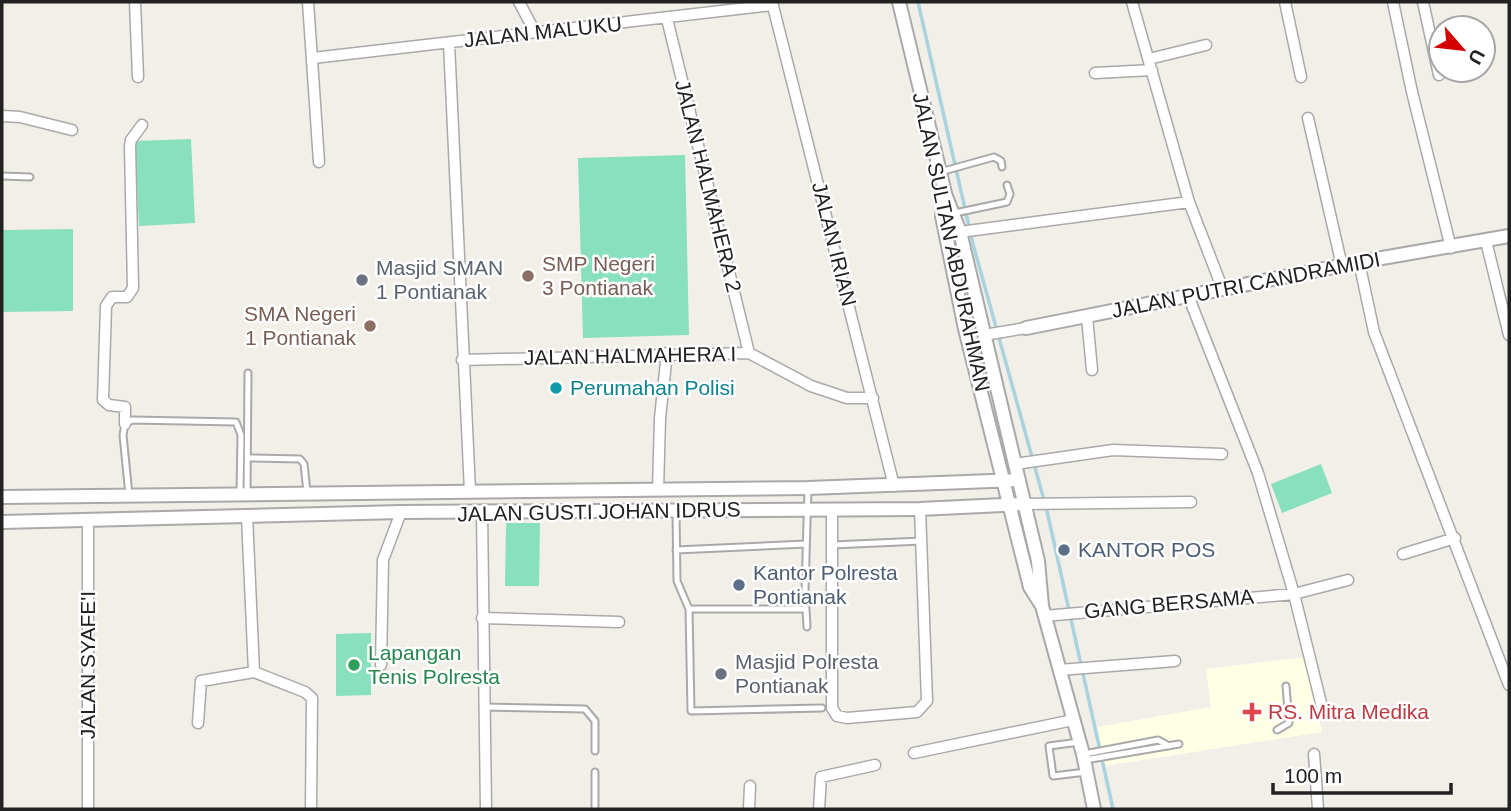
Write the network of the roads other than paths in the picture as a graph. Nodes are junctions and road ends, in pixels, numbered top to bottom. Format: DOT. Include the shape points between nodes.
graph roads {
  1 [pos="135,2"];
  2 [pos="308,2"];
  3 [pos="519,2"];
  4 [pos="899,2"];
  5 [pos="1132,2"];
  6 [pos="1285,2"];
  7 [pos="1393,2"];
  8 [pos="1423,2"];
  9 [pos="773,3"];
  10 [pos="667,19"];
  11 [pos="1427,21"];
  12 [pos="535,32"];
  13 [pos="449,43"];
  14 [pos="1206,45"];
  15 [pos="313,58"];
  16 [pos="1149,59"];
  17 [pos="1152,70"];
  18 [pos="1096,73"];
  19 [pos="138,77"];
  20 [pos="1301,77"];
  21 [pos="2,116"];
  22 [pos="1308,118"];
  23 [pos="142,125"];
  24 [pos="72,130"];
  25 [pos="319,162"];
  26 [pos="1002,167"];
  27 [pos="940,172"];
  28 [pos="2,176"];
  29 [pos="30,177"];
  30 [pos="1007,185"];
  31 [pos="945,193"];
  32 [pos="1189,202"];
  33 [pos="963,211"];
  34 [pos="961,232"];
  35 [pos="1509,236"];
  36 [pos="1486,241"];
  37 [pos="1451,247"];
  38 [pos="1359,262"];
  39 [pos="1342,266"];
  40 [pos="1223,290"];
  41 [pos="1189,298"];
  42 [pos="1087,317"];
  43 [pos="1026,328"];
  44 [pos="985,335"];
  45 [pos="1509,335"];
  46 [pos="667,353"];
  47 [pos="749,353"];
  48 [pos="462,360"];
  49 [pos="1092,370"];
  50 [pos="247,373"];
  51 [pos="873,398"];
  52 [pos="125,424"];
  53 [pos="1222,454"];
  54 [pos="250,458"];
  55 [pos="1019,463"];
  56 [pos="1018,480"];
  57 [pos="1004,482"];
  58 [pos="894,486"];
  59 [pos="808,488"];
  60 [pos="745,489"];
  61 [pos="658,491"];
  62 [pos="307,492"];
  63 [pos="470,492"];
  64 [pos="244,493"];
  65 [pos="129,495"];
  66 [pos="189,495"];
  67 [pos="2,497"];
  68 [pos="1191,502"];
  69 [pos="1023,504"];
  70 [pos="1008,506"];
  71 [pos="807,509"];
  72 [pos="832,509"];
  73 [pos="920,509"];
  74 [pos="746,510"];
  75 [pos="401,512"];
  76 [pos="676,512"];
  77 [pos="482,513"];
  78 [pos="247,516"];
  79 [pos="189,519"];
  80 [pos="88,521"];
  81 [pos="2,522"];
  82 [pos="1455,538"];
  83 [pos="922,541"];
  84 [pos="806,544"];
  85 [pos="832,545"];
  86 [pos="677,550"];
  87 [pos="1403,554"];
  88 [pos="1348,580"];
  89 [pos="1294,594"];
  90 [pos="689,609"];
  91 [pos="806,609"];
  92 [pos="1043,611"];
  93 [pos="482,618"];
  94 [pos="619,622"];
  95 [pos="807,627"];
  96 [pos="1175,661"];
  97 [pos="381,665"];
  98 [pos="1059,670"];
  99 [pos="254,672"];
  100 [pos="1509,685"];
  101 [pos="1286,686"];
  102 [pos="484,707"];
  103 [pos="1322,707"];
  104 [pos="822,708"];
  105 [pos="1073,720"];
  106 [pos="198,723"];
  107 [pos="1277,730"];
  108 [pos="1179,744"];
  109 [pos="595,751"];
  110 [pos="914,753"];
  111 [pos="1314,754"];
  112 [pos="1082,758"];
  113 [pos="875,765"];
  114 [pos="595,772"];
  115 [pos="750,786"];
  116 [pos="88,809"];
  117 [pos="311,809"];
  118 [pos="486,809"];
  119 [pos="595,809"];
  120 [pos="749,809"];
  121 [pos="819,809"];
  122 [pos="1094,809"];
  123 [pos="1318,809"];
  1 -- 19 [label="street"];
  2 -- 15 [label="street"];
  3 -- 12 [label="street"];
  4 -- 27 [label="street, JALAN SULTAN ABDURAHMAN"];
  5 -- 16 [label="street"];
  6 -- 20 [label="street"];
  7 -- 37 [label="street"];
  8 -- 11 [label="street"];
  9 -- 10 [label="street, JALAN MALUKU"];
  9 -- 51 [label="street, JALAN IRIAN"];
  10 -- 12 [label="street, JALAN MALUKU"];
  10 -- 47 [label="street, JALAN HALMAHERA 2"];
  12 -- 13 [label="street, JALAN MALUKU"];
  13 -- 15 [label="street, JALAN MALUKU"];
  13 -- 48 [label="street"];
  14 -- 16 [label="street"];
  15 -- 25 [label="street"];
  16 -- 17 [label="street"];
  17 -- 18 [label="street"];
  17 -- 32 [label="street"];
  21 -- 24 [label="street"];
  22 -- 39 [label="street"];
  23 -- 52 [label="street" via="130,146 133,288 127,297 112,297 106,306 103,400 125,407"];
  26 -- 27 [label="lane" via="994,157"];
  27 -- 31 [label="street, JALAN SULTAN ABDURAHMAN"];
  28 -- 29 [label="lane"];
  30 -- 33 [label="lane" via="1007,202"];
  31 -- 33 [label="street"];
  31 -- 57 [label="street, JALAN SULTAN ABDURAHMAN" via="942,216 952,270"];
  32 -- 34 [label="street"];
  32 -- 40 [label="street"];
  33 -- 34 [label="street"];
  34 -- 44 [label="street"];
  35 -- 36 [label="street, JALAN PUTRI CANDRAMIDI"];
  36 -- 37 [label="street, JALAN PUTRI CANDRAMIDI"];
  36 -- 45 [label="street"];
  37 -- 38 [label="street, JALAN PUTRI CANDRAMIDI"];
  38 -- 39 [label="street, JALAN PUTRI CANDRAMIDI"];
  38 -- 82 [label="street" via="1374,332"];
  39 -- 40 [label="street, JALAN PUTRI CANDRAMIDI"];
  40 -- 41 [label="street, JALAN PUTRI CANDRAMIDI"];
  41 -- 42 [label="street, JALAN PUTRI CANDRAMIDI"];
  41 -- 89 [label="street" via="1258,473"];
  42 -- 43 [label="street, JALAN PUTRI CANDRAMIDI"];
  42 -- 49 [label="street"];
  43 -- 44 [label="street, JALAN PUTRI CANDRAMIDI"];
  44 -- 55 [label="street"];
  46 -- 47 [label="street, JALAN HALMAHERA I"];
  46 -- 48 [label="street, JALAN HALMAHERA I"];
  46 -- 61 [label="street"];
  47 -- 51 [label="street, JALAN HALMAHERA I" via="811,386 847,398"];
  48 -- 63 [label="street"];
  50 -- 54 [label="lane"];
  51 -- 58 [label="street, JALAN IRIAN"];
  52 -- 64 [label="lane" via="132,420 236,422 241,435"];
  52 -- 65 [label="lane"];
  53 -- 55 [label="street" via="1113,450"];
  54 -- 62 [label="lane" via="300,459"];
  54 -- 64 [label="lane"];
  55 -- 56 [label="street"];
  56 -- 57 [label="street, JALAN GUSTI JOHAN IDRUS"];
  56 -- 69 [label="street"];
  57 -- 58 [label="street, JALAN GUSTI JOHAN IDRUS"];
  57 -- 70 [label="street, JALAN SULTAN ABDURAHMAN"];
  58 -- 59 [label="street, JALAN GUSTI JOHAN IDRUS"];
  59 -- 60 [label="street, JALAN GUSTI JOHAN IDRUS"];
  59 -- 71 [label="lane"];
  60 -- 61 [label="street, JALAN GUSTI JOHAN IDRUS"];
  60 -- 74 [label="street"];
  61 -- 63 [label="street, JALAN GUSTI JOHAN IDRUS"];
  62 -- 63 [label="street, JALAN GUSTI JOHAN IDRUS"];
  62 -- 64 [label="street, JALAN GUSTI JOHAN IDRUS"];
  64 -- 66 [label="street, JALAN GUSTI JOHAN IDRUS"];
  65 -- 66 [label="street, JALAN GUSTI JOHAN IDRUS"];
  65 -- 67 [label="street, JALAN GUSTI JOHAN IDRUS"];
  66 -- 79 [label="street"];
  68 -- 69 [label="street"];
  69 -- 70 [label="street, JALAN GUSTI JOHAN IDRUS"];
  69 -- 92 [label="street" via="1040,573"];
  70 -- 73 [label="street, JALAN GUSTI JOHAN IDRUS"];
  70 -- 92 [label="street" via="1030,587"];
  71 -- 72 [label="street, JALAN GUSTI JOHAN IDRUS"];
  71 -- 74 [label="street, JALAN GUSTI JOHAN IDRUS"];
  71 -- 84 [label="lane"];
  72 -- 73 [label="street, JALAN GUSTI JOHAN IDRUS"];
  72 -- 85 [label="street"];
  73 -- 83 [label="street"];
  74 -- 76 [label="street, JALAN GUSTI JOHAN IDRUS"];
  75 -- 77 [label="street, JALAN GUSTI JOHAN IDRUS"];
  75 -- 78 [label="street, JALAN GUSTI JOHAN IDRUS"];
  75 -- 97 [label="street" via="383,560"];
  76 -- 77 [label="street, JALAN GUSTI JOHAN IDRUS"];
  76 -- 86 [label="lane"];
  77 -- 93 [label="street"];
  78 -- 79 [label="street, JALAN GUSTI JOHAN IDRUS"];
  78 -- 99 [label="street"];
  79 -- 80 [label="street, JALAN GUSTI JOHAN IDRUS"];
  80 -- 81 [label="street, JALAN GUSTI JOHAN IDRUS"];
  80 -- 116 [label="street, JALAN SYAFE'I"];
  82 -- 87 [label="street"];
  82 -- 100 [label="street"];
  83 -- 85 [label="lane"];
  83 -- 85 [label="street" via="927,701 917,712 847,718 837,716 832,708"];
  84 -- 86 [label="lane"];
  84 -- 91 [label="lane"];
  86 -- 90 [label="lane" via="677,581"];
  88 -- 89 [label="street, GANG BERSAMA"];
  89 -- 92 [label="street, GANG BERSAMA" via="1059,614"];
  89 -- 103 [label="street"];
  90 -- 91 [label="lane"];
  90 -- 104 [label="lane" via="691,711"];
  91 -- 95 [label="lane"];
  92 -- 98 [label="street"];
  93 -- 94 [label="street"];
  93 -- 102 [label="street"];
  96 -- 98 [label="street"];
  98 -- 105 [label="street"];
  99 -- 106 [label="street" via="201,681"];
  99 -- 117 [label="street" via="312,698"];
  101 -- 107 [label="lane" via="1289,723"];
  102 -- 109 [label="lane" via="585,709 595,721"];
  102 -- 118 [label="street"];
  105 -- 110 [label="street"];
  105 -- 112 [label="street"];
  108 -- 112 [label="lane" via="1169,746 1158,740"];
  111 -- 123 [label="street"];
  112 -- 112 [label="lane" via="1052,776 1049,746"];
  112 -- 122 [label="street"];
  113 -- 121 [label="street" via="821,778"];
  114 -- 119 [label="lane"];
  115 -- 120 [label="street"];
}
